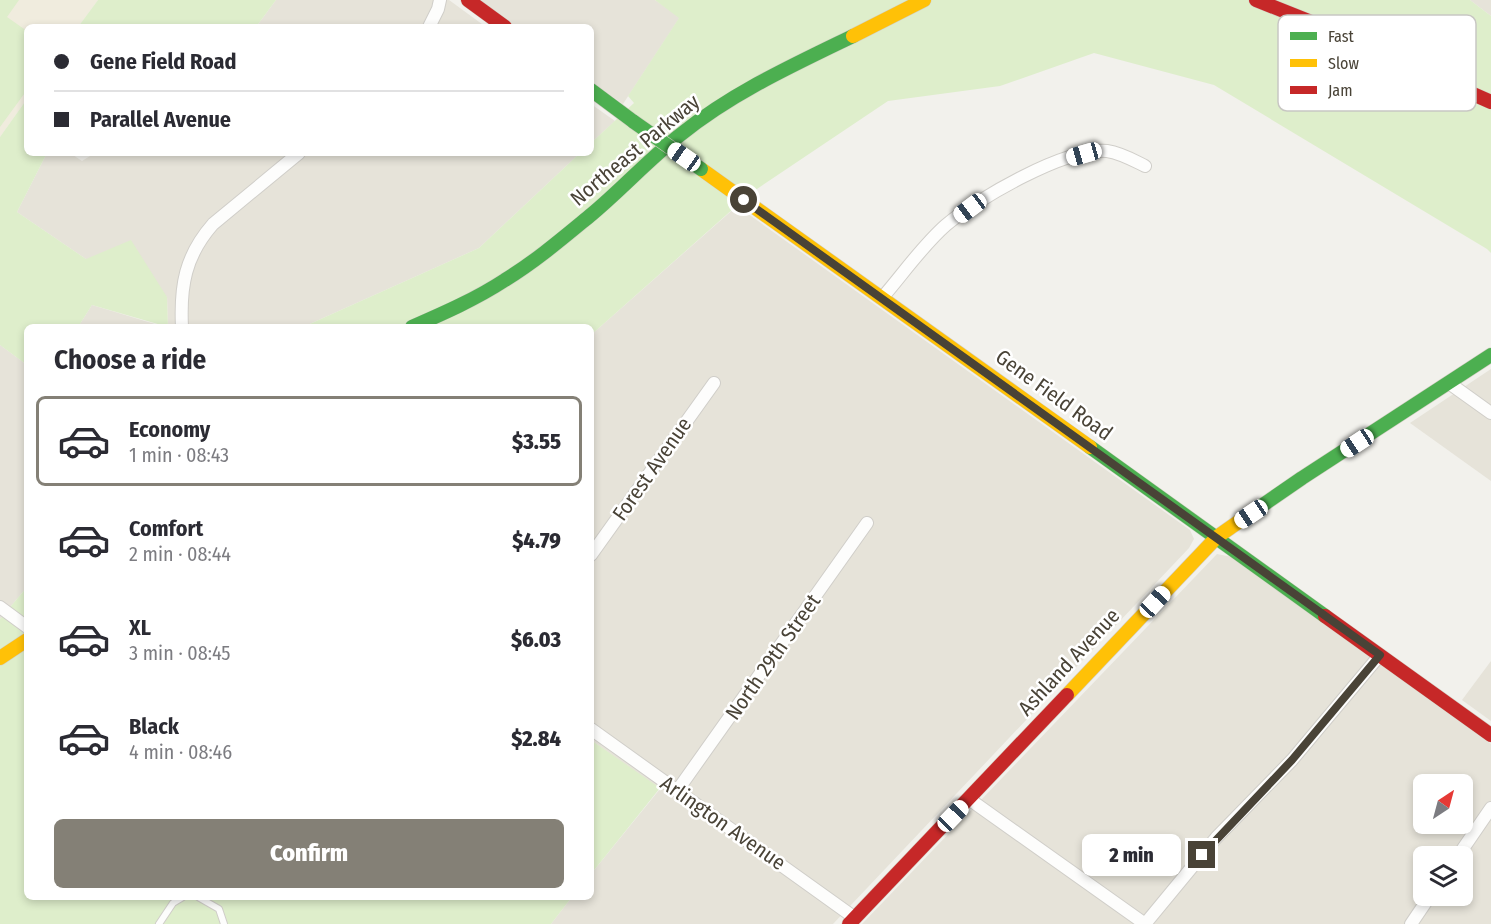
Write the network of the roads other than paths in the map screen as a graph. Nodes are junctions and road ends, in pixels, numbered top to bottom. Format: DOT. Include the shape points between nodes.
graph roads {
  1 [pos="440,0"];
  2 [pos="468,0"];
  3 [pos="924,0"];
  4 [pos="1256,0"];
  5 [pos="1294,15"];
  6 [pos="430,24"];
  7 [pos="501,24"];
  8 [pos="594,92"];
  9 [pos="1476,95"];
  10 [pos="1491,102"];
  11 [pos="296,156"];
  12 [pos="1145,166"];
  13 [pos="882,298"];
  14 [pos="182,324"];
  15 [pos="419,324"];
  16 [pos="1491,356"];
  17 [pos="714,383"];
  18 [pos="1449,383"];
  19 [pos="1491,413"];
  20 [pos="867,523"];
  21 [pos="1217,537"];
  22 [pos="594,551"];
  23 [pos="0,607"];
  24 [pos="24,625"];
  25 [pos="24,642"];
  26 [pos="1380,655"];
  27 [pos="0,658"];
  28 [pos="594,731"];
  29 [pos="1491,735"];
  30 [pos="677,791"];
  31 [pos="969,799"];
  32 [pos="1491,808"];
  33 [pos="1465,846"];
  34 [pos="178,900"];
  35 [pos="203,900"];
  36 [pos="1423,906"];
  37 [pos="852,921"];
  38 [pos="159,924"];
  39 [pos="224,924"];
  40 [pos="1145,924"];
  41 [pos="1411,924"];
  1 -- 6 [label="street"];
  2 -- 7 [label="street"];
  3 -- 15 [label="street, Northeast Parkway" via="719,106 679,135 593,213 530,263 452,310"];
  4 -- 5 [label="street"];
  8 -- 13 [label="street, Gene Field Road, bridge"];
  9 -- 10 [label="street"];
  11 -- 14 [label="street" via="213,224 193,249 180,301"];
  12 -- 13 [label="street" via="1106,151 1062,160 1012,182 945,226"];
  13 -- 21 [label="street, Gene Field Road"];
  16 -- 18 [label="street, Ashland Avenue"];
  17 -- 22 [label="street, Forest Avenue"];
  18 -- 19 [label="street"];
  18 -- 21 [label="street, Ashland Avenue"];
  20 -- 30 [label="street, North 29th Street"];
  21 -- 26 [label="street, Gene Field Road"];
  21 -- 31 [label="street, Ashland Avenue"];
  23 -- 24 [label="street"];
  25 -- 27 [label="street"];
  26 -- 29 [label="street, Gene Field Road"];
  26 -- 40 [label="street" via="1292,760 1216,838"];
  28 -- 30 [label="street, Arlington Avenue"];
  30 -- 37 [label="street, Arlington Avenue"];
  31 -- 37 [label="street, Ashland Avenue"];
  31 -- 40 [label="street"];
  32 -- 33 [label="street"];
  34 -- 38 [label="lane"];
  35 -- 39 [label="lane" via="219,909"];
  36 -- 41 [label="street"];
}
